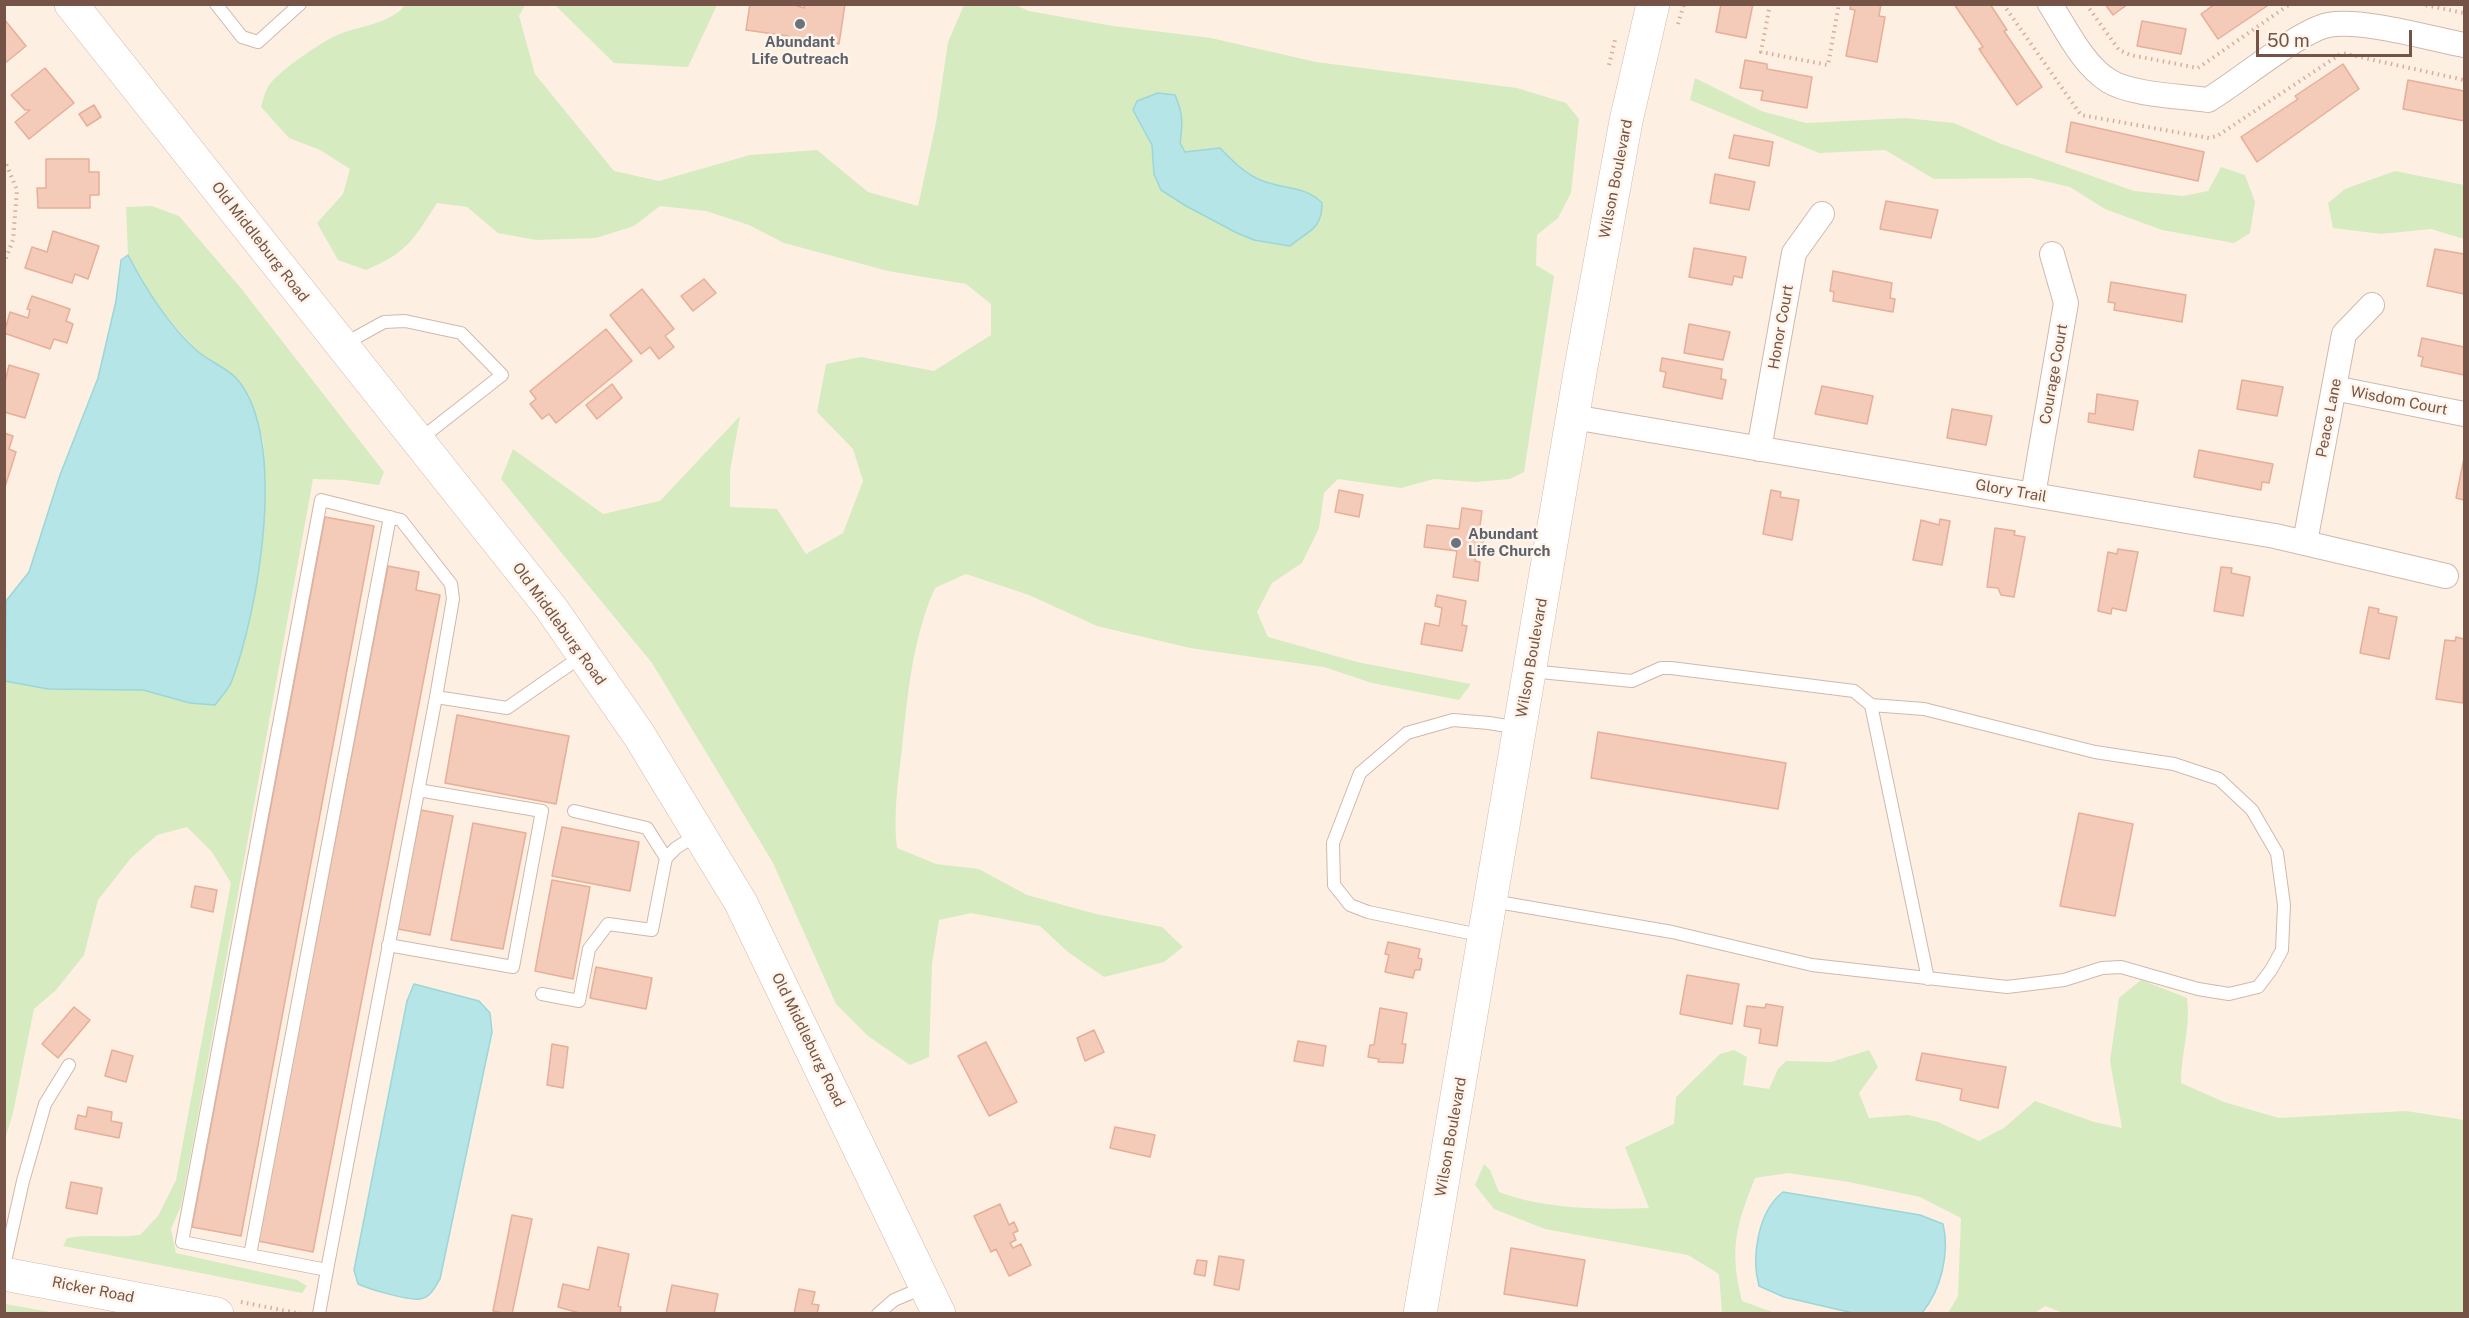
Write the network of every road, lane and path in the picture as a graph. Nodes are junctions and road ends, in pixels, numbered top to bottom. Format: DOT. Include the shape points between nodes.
graph roads {
  1 [pos="216,4"];
  2 [pos="300,4"];
  3 [pos="1653,4"];
  4 [pos="1770,4"];
  5 [pos="1839,4"];
  6 [pos="2050,4"];
  7 [pos="2086,4"];
  8 [pos="2290,4"];
  9 [pos="2420,4"];
  10 [pos="75,6"];
  11 [pos="2464,13"];
  12 [pos="2464,45"];
  13 [pos="4,159"];
  14 [pos="1822,214"];
  15 [pos="2052,254"];
  16 [pos="4,263"];
  17 [pos="2372,305"];
  18 [pos="342,345"];
  19 [pos="2334,388"];
  20 [pos="2464,414"];
  21 [pos="1573,417"];
  22 [pos="418,441"];
  23 [pos="1759,448"];
  24 [pos="2033,495"];
  25 [pos="390,517"];
  26 [pos="2305,542"];
  27 [pos="2446,576"];
  28 [pos="583,655"];
  29 [pos="1530,671"];
  30 [pos="436,697"];
  31 [pos="1871,705"];
  32 [pos="1520,729"];
  33 [pos="418,790"];
  34 [pos="574,810"];
  35 [pos="700,833"];
  36 [pos="666,858"];
  37 [pos="1491,901"];
  38 [pos="1485,937"];
  39 [pos="388,945"];
  40 [pos="1928,979"];
  41 [pos="542,994"];
  42 [pos="69,1065"];
  43 [pos="250,1255"];
  44 [pos="4,1266"];
  45 [pos="327,1270"];
  46 [pos="4,1274"];
  47 [pos="933,1300"];
  48 [pos="217,1314"];
  49 [pos="319,1314"];
  50 [pos="878,1314"];
  51 [pos="1420,1314"];
  1 -- 2 [label="lane" via="242,37 258,42"];
  3 -- 21 [label="main road, Wilson Boulevard" via="1626,121"];
  4 -- 5 [label="path" via="1761,52 1828,64"];
  6 -- 12 [label="street" via="2090,65 2109,81 2128,88 2208,100 2306,34 2327,25 2354,24"];
  7 -- 8 [label="path" via="2119,50 2198,68"];
  9 -- 11 [label="path"];
  10 -- 18 [label="main road, Old Middleburg Road"];
  13 -- 16 [label="path" via="16,190 13,240"];
  14 -- 23 [label="street, Honor Court" via="1794,253"];
  15 -- 24 [label="street, Courage Court" via="2066,303"];
  17 -- 19 [label="street, Peace Lane" via="2344,334"];
  18 -- 22 [label="main road, Old Middleburg Road"];
  18 -- 22 [label="lane" via="384,322 405,321 461,333 502,375"];
  19 -- 20 [label="street, Wisdom Court"];
  19 -- 26 [label="street, Peace Lane"];
  21 -- 23 [label="street, Glory Trail"];
  21 -- 29 [label="main road, Wilson Boulevard"];
  22 -- 28 [label="main road, Old Middleburg Road" via="551,608"];
  23 -- 24 [label="street, Glory Trail"];
  24 -- 26 [label="street, Glory Trail"];
  25 -- 30 [label="lane" via="401,520 454,589"];
  25 -- 43 [label="lane"];
  25 -- 43 [label="lane" via="321,500 182,1242"];
  26 -- 27 [label="street, Glory Trail"];
  28 -- 30 [label="lane" via="507,708"];
  28 -- 35 [label="main road, Old Middleburg Road"];
  29 -- 31 [label="lane" via="1632,681 1661,668 1671,668 1854,691"];
  29 -- 32 [label="main road, Wilson Boulevard"];
  30 -- 33 [label="lane"];
  31 -- 40 [label="lane"];
  31 -- 40 [label="lane" via="1924,709 2095,752 2174,764 2219,779 2252,810 2277,853 2284,905 2282,950 2258,987 2229,993 2198,989 2121,967 2007,987"];
  32 -- 37 [label="main road, Wilson Boulevard"];
  32 -- 38 [label="lane" via="1453,720 1407,733 1360,773 1333,843 1334,885 1350,905"];
  33 -- 39 [label="lane"];
  33 -- 39 [label="lane" via="542,811 513,967"];
  34 -- 36 [label="lane" via="647,828"];
  35 -- 36 [label="lane"];
  35 -- 47 [label="main road, Old Middleburg Road" via="751,924"];
  36 -- 41 [label="lane" via="652,930 608,924 589,950 579,1000"];
  37 -- 38 [label="main road, Wilson Boulevard"];
  37 -- 40 [label="lane" via="1672,932 1812,965"];
  38 -- 51 [label="main road, Wilson Boulevard"];
  39 -- 45 [label="lane"];
  42 -- 44 [label="lane" via="45,1104"];
  43 -- 45 [label="lane"];
  45 -- 49 [label="lane"];
  46 -- 48 [label="main road, Ricker Road"];
  47 -- 50 [label="lane" via="894,1300"];
}
